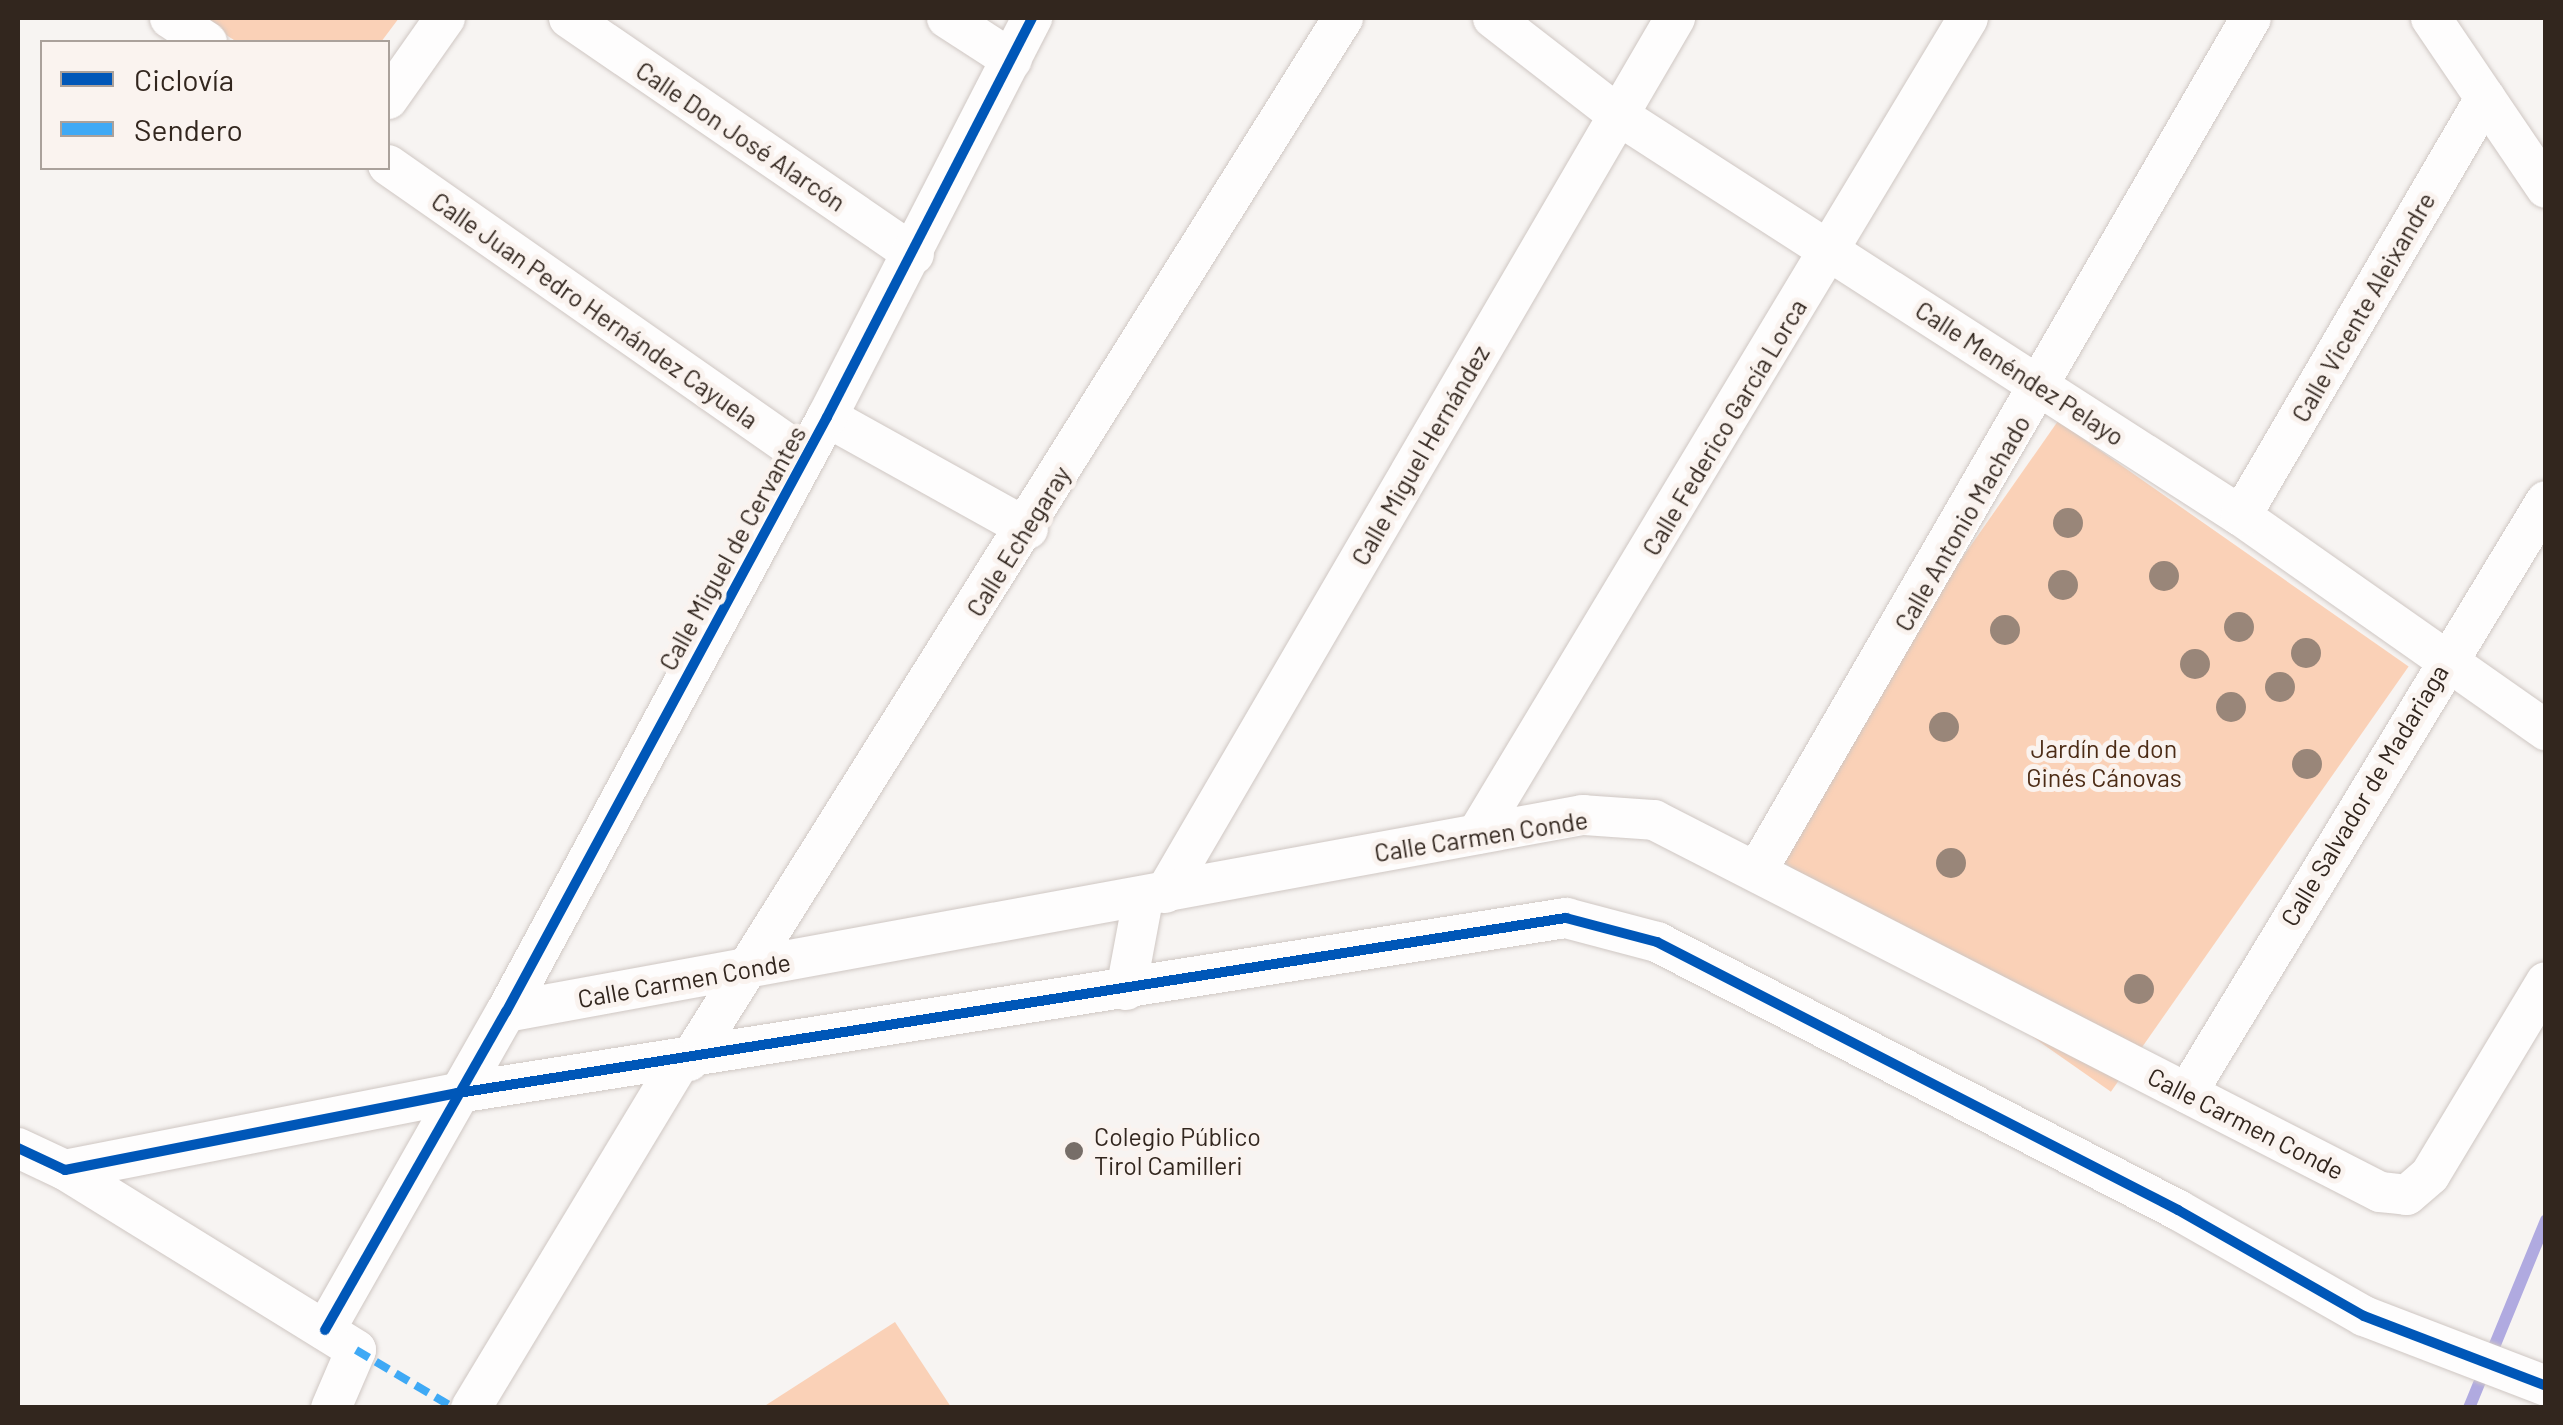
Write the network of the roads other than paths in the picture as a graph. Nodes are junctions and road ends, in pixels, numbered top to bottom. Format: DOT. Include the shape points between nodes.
graph roads {
  1 [pos="170,18"];
  2 [pos="445,18"];
  3 [pos="569,18"];
  4 [pos="948,18"];
  5 [pos="1032,18"];
  6 [pos="1343,18"];
  7 [pos="1494,18"];
  8 [pos="1674,18"];
  9 [pos="1968,18"];
  10 [pos="2251,18"];
  11 [pos="2431,18"];
  12 [pos="204,40"];
  13 [pos="1012,60"];
  14 [pos="390,96"];
  15 [pos="2485,98"];
  16 [pos="1618,115"];
  17 [pos="390,166"];
  18 [pos="2546,188"];
  19 [pos="1830,252"];
  20 [pos="914,254"];
  21 [pos="2042,387"];
  22 [pos="827,417"];
  23 [pos="803,455"];
  24 [pos="2546,501"];
  25 [pos="2241,516"];
  26 [pos="1028,528"];
  27 [pos="2443,661"];
  28 [pos="2546,730"];
  29 [pos="1477,834"];
  30 [pos="1758,869"];
  31 [pos="1154,896"];
  32 [pos="742,970"];
  33 [pos="2546,982"];
  34 [pos="1126,990"];
  35 [pos="506,1012"];
  36 [pos="684,1062"];
  37 [pos="458,1093"];
  38 [pos="2187,1093"];
  39 [pos="18,1148"];
  40 [pos="64,1170"];
  41 [pos="340,1340"];
  42 [pos="2546,1386"];
  43 [pos="331,1408"];
  44 [pos="471,1408"];
  1 -- 12 [label="street"];
  2 -- 14 [label="street"];
  3 -- 20 [label="street, Calle Don José Alarcón"];
  4 -- 13 [label="street"];
  5 -- 13 [label="street, Calle Miguel de Cervantes"];
  6 -- 26 [label="street, Calle Echegaray"];
  7 -- 16 [label="street, Calle Menéndez Pelayo"];
  8 -- 16 [label="street, Calle Miguel Hernández"];
  9 -- 19 [label="street, Calle Federico García Lorca"];
  10 -- 21 [label="street, Calle Antonio Machado"];
  11 -- 15 [label="street"];
  13 -- 20 [label="street, Calle Miguel de Cervantes"];
  15 -- 18 [label="street"];
  15 -- 25 [label="street, Calle Vicente Aleixandre"];
  16 -- 19 [label="street, Calle Menéndez Pelayo"];
  16 -- 31 [label="street, Calle Miguel Hernández"];
  17 -- 23 [label="street, Calle Juan Pedro Hernández Cayuela"];
  19 -- 21 [label="street, Calle Menéndez Pelayo"];
  19 -- 29 [label="street, Calle Federico García Lorca"];
  20 -- 22 [label="street, Calle Miguel de Cervantes"];
  21 -- 25 [label="street, Calle Menéndez Pelayo"];
  21 -- 30 [label="street, Calle Antonio Machado"];
  22 -- 23 [label="street, Calle Miguel de Cervantes"];
  22 -- 26 [label="street"];
  23 -- 35 [label="street, Calle Miguel de Cervantes"];
  24 -- 27 [label="street, Calle Salvador de Madariaga"];
  25 -- 27 [label="street, Calle Menéndez Pelayo"];
  26 -- 32 [label="street, Calle Echegaray"];
  27 -- 28 [label="street, Calle Menéndez Pelayo"];
  27 -- 38 [label="street, Calle Salvador de Madariaga"];
  29 -- 30 [label="street, Calle Carmen Conde" via="1583,815 1654,820"];
  29 -- 31 [label="street, Calle Carmen Conde"];
  30 -- 38 [label="street, Calle Carmen Conde"];
  31 -- 32 [label="street, Calle Carmen Conde"];
  31 -- 34 [label="street, Calle Miguel Hernández"];
  32 -- 35 [label="street, Calle Carmen Conde"];
  32 -- 36 [label="street, Calle Echegaray"];
  33 -- 38 [label="street, Calle Carmen Conde" via="2430,1175 2407,1195 2380,1192"];
  34 -- 36 [label="street"];
  34 -- 42 [label="street" via="1566,918 1657,942 2178,1210 2364,1316"];
  35 -- 37 [label="street, Calle Miguel de Cervantes"];
  36 -- 37 [label="street"];
  36 -- 44 [label="street, Calle Echegaray"];
  37 -- 40 [label="street"];
  37 -- 41 [label="street, Calle Miguel de Cervantes"];
  39 -- 40 [label="street"];
  40 -- 41 [label="street"];
  41 -- 43 [label="street, Calle Miguel de Cervantes"];
}
